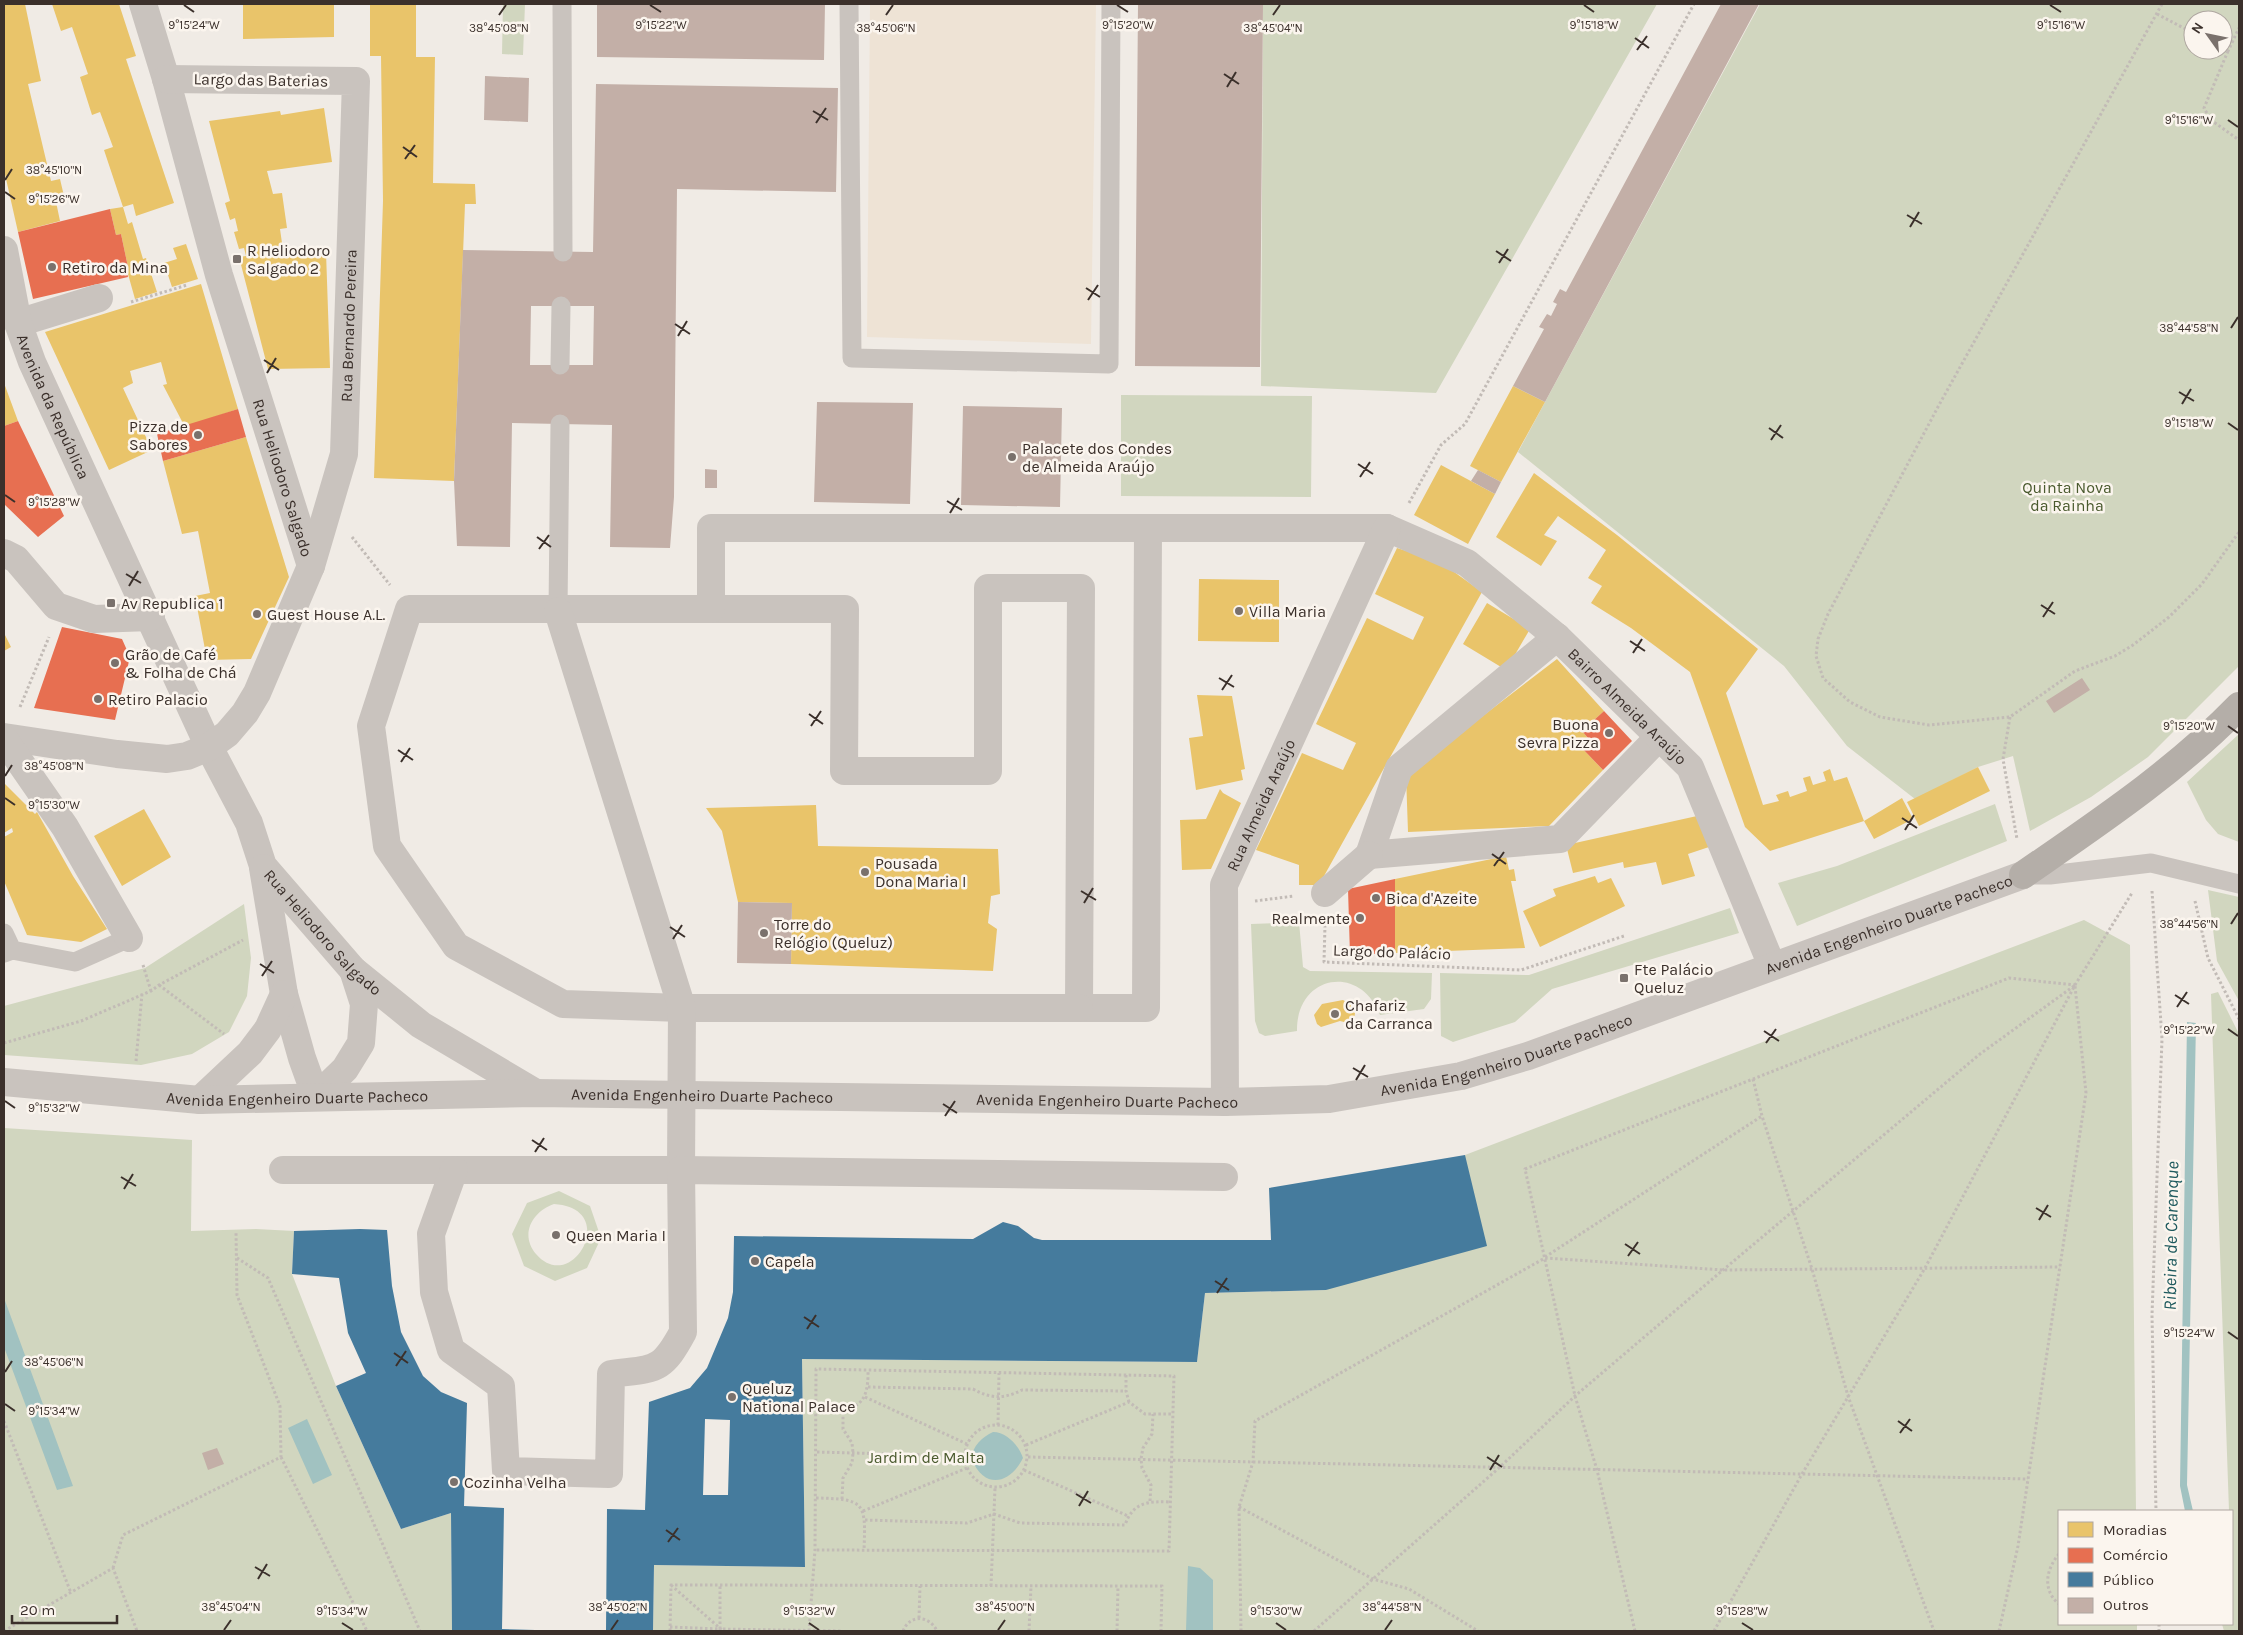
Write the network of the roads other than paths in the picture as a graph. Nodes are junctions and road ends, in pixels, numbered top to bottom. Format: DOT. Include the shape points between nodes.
graph roads {
  1 [pos="143,4"];
  2 [pos="562,4"];
  3 [pos="849,4"];
  4 [pos="1111,4"];
  5 [pos="166,79"];
  6 [pos="356,82"];
  7 [pos="4,250"];
  8 [pos="563,252"];
  9 [pos="99,298"];
  10 [pos="561,306"];
  11 [pos="18,323"];
  12 [pos="560,365"];
  13 [pos="560,424"];
  14 [pos="1396,519"];
  15 [pos="1148,528"];
  16 [pos="4,553"];
  17 [pos="311,566"];
  18 [pos="711,609"];
  19 [pos="558,611"];
  20 [pos="151,617"];
  21 [pos="1557,637"];
  22 [pos="2239,706"];
  23 [pos="1659,737"];
  24 [pos="4,738"];
  25 [pos="209,747"];
  26 [pos="1369,855"];
  27 [pos="263,866"];
  28 [pos="2022,875"];
  29 [pos="2239,884"];
  30 [pos="1325,893"];
  31 [pos="4,932"];
  32 [pos="129,938"];
  33 [pos="8,952"];
  34 [pos="1772,966"];
  35 [pos="353,970"];
  36 [pos="284,994"];
  37 [pos="682,1008"];
  38 [pos="1079,1008"];
  39 [pos="4,1082"];
  40 [pos="536,1093"];
  41 [pos="682,1096"];
  42 [pos="316,1097"];
  43 [pos="200,1100"];
  44 [pos="1225,1102"];
  45 [pos="283,1170"];
  46 [pos="454,1170"];
  47 [pos="681,1170"];
  48 [pos="1224,1177"];
  1 -- 5 [label="street, Rua Heliodoro Salgado"];
  2 -- 8 [label="lane"];
  3 -- 4 [label="lane" via="852,358 1108,364"];
  5 -- 6 [label="street, Largo das Baterias"];
  5 -- 17 [label="street, Rua Heliodoro Salgado" via="219,275"];
  6 -- 17 [label="street, Rua Bernardo Pereira" via="344,454"];
  7 -- 11 [label="street, Avenida da República"];
  9 -- 11 [label="street"];
  10 -- 12 [label="lane"];
  11 -- 20 [label="street, Avenida da República" via="32,362"];
  13 -- 19 [label="lane"];
  14 -- 15 [label="street"];
  14 -- 21 [label="street, Bairro Almeida Araújo" via="1467,563"];
  14 -- 44 [label="street, Rua Almeida Araújo" via="1224,885"];
  15 -- 18 [label="street" via="711,528"];
  15 -- 38 [label="street" via="1146,1008"];
  16 -- 20 [label="street" via="16,559 56,606 94,618"];
  17 -- 25 [label="street, Rua Heliodoro Salgado" via="257,693 227,734"];
  18 -- 19 [label="street"];
  18 -- 38 [label="street" via="845,609 844,771 988,771 988,588 1081,588"];
  19 -- 37 [label="street"];
  19 -- 37 [label="street" via="409,609 370,726 387,846 456,946 563,1004"];
  20 -- 25 [label="street, Avenida da República"];
  21 -- 23 [label="street, Bairro Almeida Araújo"];
  21 -- 26 [label="street" via="1399,768"];
  22 -- 28 [label="highway" via="2221,725 2128,802"];
  23 -- 26 [label="street" via="1560,839"];
  23 -- 34 [label="street, Bairro Almeida Araújo" via="1690,767"];
  24 -- 25 [label="street" via="167,759 187,756"];
  24 -- 32 [label="street" via="66,827"];
  25 -- 27 [label="street, Rua Heliodoro Salgado" via="249,822"];
  26 -- 30 [label="street"];
  27 -- 35 [label="street, Rua Heliodoro Salgado"];
  27 -- 36 [label="street"];
  28 -- 29 [label="lane" via="2050,875 2151,863"];
  28 -- 34 [label="street, Avenida Engenheiro Duarte Pacheco"];
  31 -- 33 [label="lane"];
  32 -- 33 [label="lane" via="75,962"];
  34 -- 44 [label="street, Avenida Engenheiro Duarte Pacheco" via="1528,1056 1461,1076 1329,1099"];
  35 -- 40 [label="street, Rua Heliodoro Salgado" via="421,1025"];
  35 -- 42 [label="street" via="364,1004 361,1043 344,1069"];
  36 -- 42 [label="street"];
  36 -- 43 [label="street" via="268,1029 250,1053"];
  37 -- 38 [label="street"];
  37 -- 41 [label="street"];
  39 -- 43 [label="street, Avenida Engenheiro Duarte Pacheco"];
  40 -- 41 [label="street, Avenida Engenheiro Duarte Pacheco"];
  40 -- 42 [label="street, Avenida Engenheiro Duarte Pacheco"];
  41 -- 44 [label="street, Avenida Engenheiro Duarte Pacheco"];
  41 -- 47 [label="street"];
  42 -- 43 [label="street, Avenida Engenheiro Duarte Pacheco"];
  45 -- 46 [label="street"];
  46 -- 47 [label="street"];
  46 -- 47 [label="street" via="431,1234 434,1292 451,1350 501,1386 506,1470 609,1474 611,1374 655,1368 672,1354 683,1332"];
  47 -- 48 [label="street"];
}
